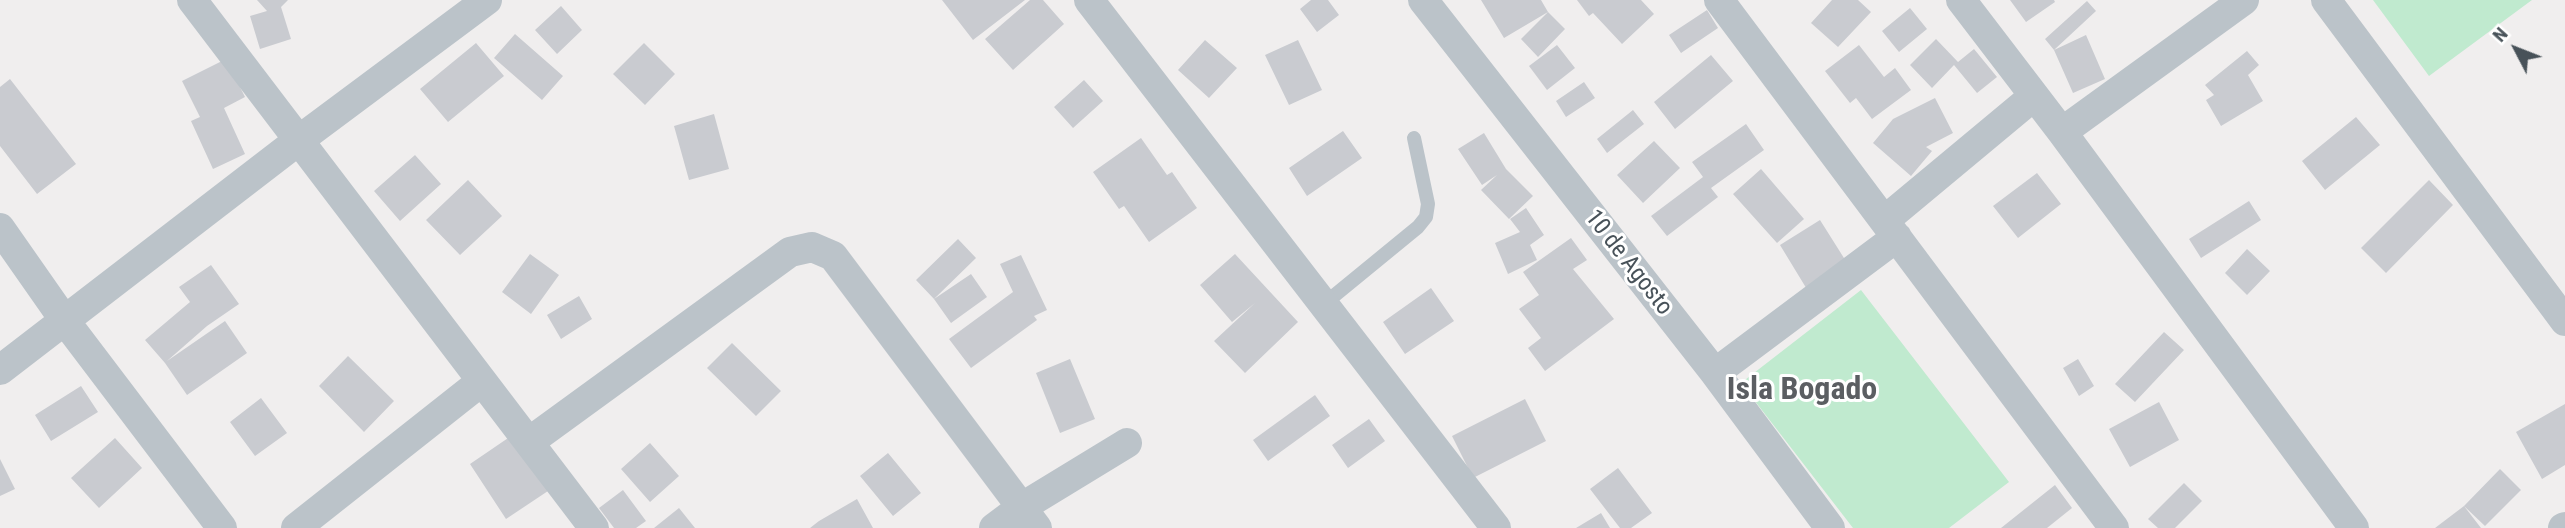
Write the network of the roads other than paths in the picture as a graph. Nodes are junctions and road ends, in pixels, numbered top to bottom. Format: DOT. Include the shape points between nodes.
graph roads {
  1 [pos="192,0"];
  2 [pos="487,0"];
  3 [pos="1089,0"];
  4 [pos="1423,0"];
  5 [pos="1719,0"];
  6 [pos="1961,0"];
  7 [pos="2244,0"];
  8 [pos="2326,0"];
  9 [pos="2035,96"];
  10 [pos="2062,132"];
  11 [pos="1414,138"];
  12 [pos="299,140"];
  13 [pos="0,228"];
  14 [pos="1891,228"];
  15 [pos="1324,304"];
  16 [pos="65,320"];
  17 [pos="2565,321"];
  18 [pos="0,370"];
  19 [pos="1715,373"];
  20 [pos="482,381"];
  21 [pos="528,442"];
  22 [pos="1127,443"];
  23 [pos="1030,518"];
  24 [pos="222,528"];
  25 [pos="296,528"];
  26 [pos="594,528"];
  27 [pos="994,528"];
  28 [pos="1496,528"];
  29 [pos="1830,528"];
  30 [pos="2114,528"];
  31 [pos="2354,528"];
  1 -- 12 [label="street"];
  2 -- 12 [label="street"];
  3 -- 15 [label="street"];
  4 -- 19 [label="street, 10 de Agosto"];
  5 -- 14 [label="street"];
  6 -- 9 [label="street"];
  7 -- 10 [label="street"];
  8 -- 17 [label="street"];
  9 -- 10 [label="street"];
  9 -- 14 [label="street"];
  10 -- 31 [label="street"];
  11 -- 15 [label="lane" via="1428,204 1426,217"];
  12 -- 16 [label="street"];
  12 -- 20 [label="street"];
  13 -- 16 [label="street"];
  14 -- 19 [label="street"];
  14 -- 30 [label="street"];
  15 -- 28 [label="street"];
  16 -- 18 [label="street"];
  16 -- 24 [label="street"];
  19 -- 29 [label="street, 10 de Agosto"];
  20 -- 21 [label="street"];
  20 -- 25 [label="street"];
  21 -- 23 [label="street" via="790,252 812,247 833,256"];
  21 -- 26 [label="street"];
  22 -- 23 [label="street"];
  23 -- 27 [label="street"];
}
